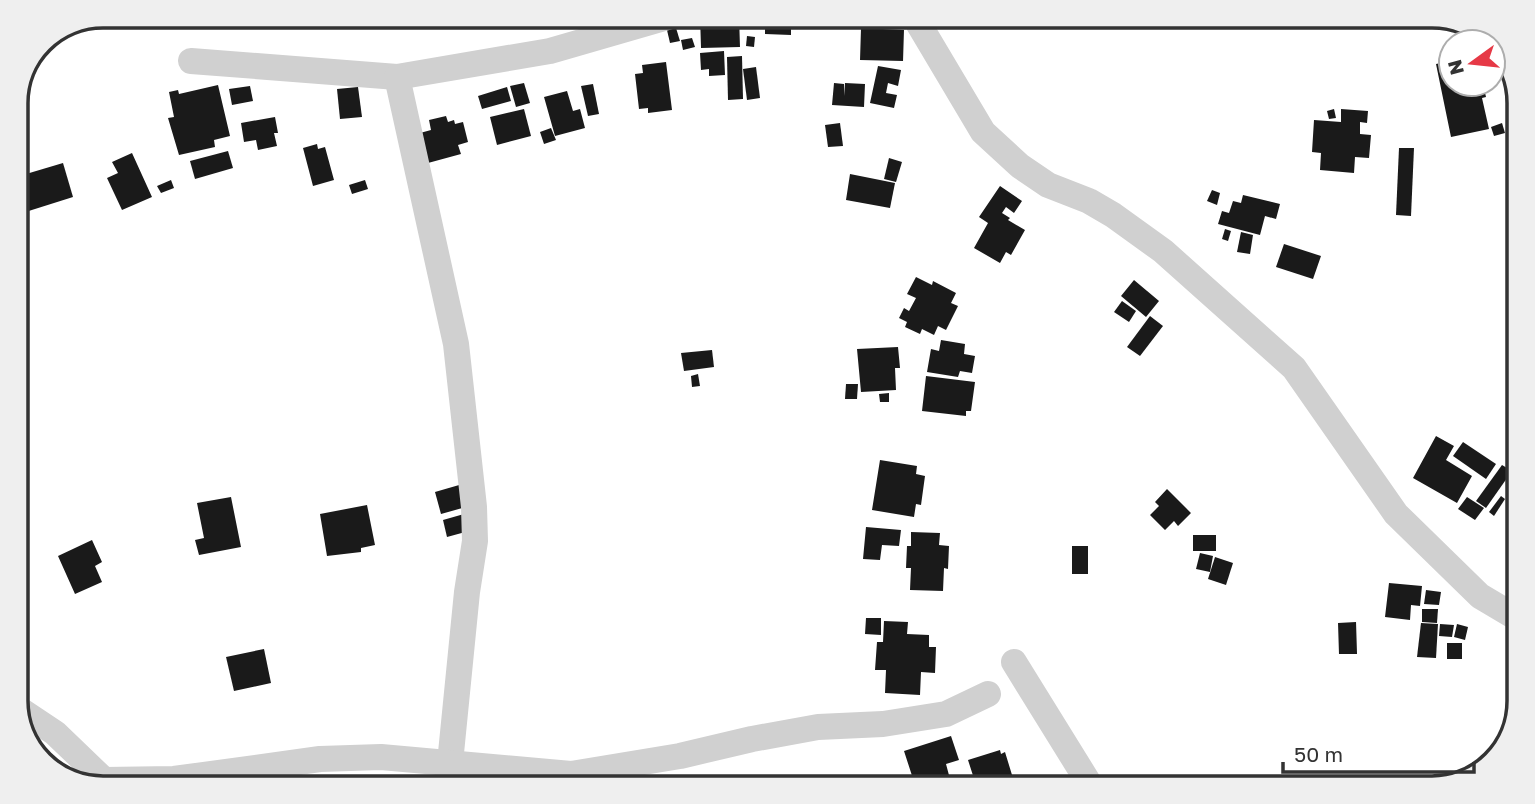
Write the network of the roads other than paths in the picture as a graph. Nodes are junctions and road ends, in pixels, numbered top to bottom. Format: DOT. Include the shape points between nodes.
graph roads {
  1 [pos="630,28"];
  2 [pos="921,28"];
  3 [pos="191,61"];
  4 [pos="397,77"];
  5 [pos="1507,612"];
  6 [pos="1014,662"];
  7 [pos="988,694"];
  8 [pos="29,716"];
  9 [pos="450,763"];
  10 [pos="98,776"];
  11 [pos="196,776"];
  12 [pos="1085,776"];
  1 -- 4 [label="street" via="550,51"];
  2 -- 5 [label="street" via="983,132 1048,186 1090,201 1163,251 1294,368 1396,513 1480,596"];
  3 -- 4 [label="street"];
  4 -- 9 [label="street" via="456,344 474,507 475,541"];
  6 -- 12 [label="street"];
  7 -- 9 [label="street" via="946,714 883,724 818,727 680,757 571,774"];
  8 -- 10 [label="street" via="55,733"];
  9 -- 11 [label="street" via="382,757 320,759"];
}
